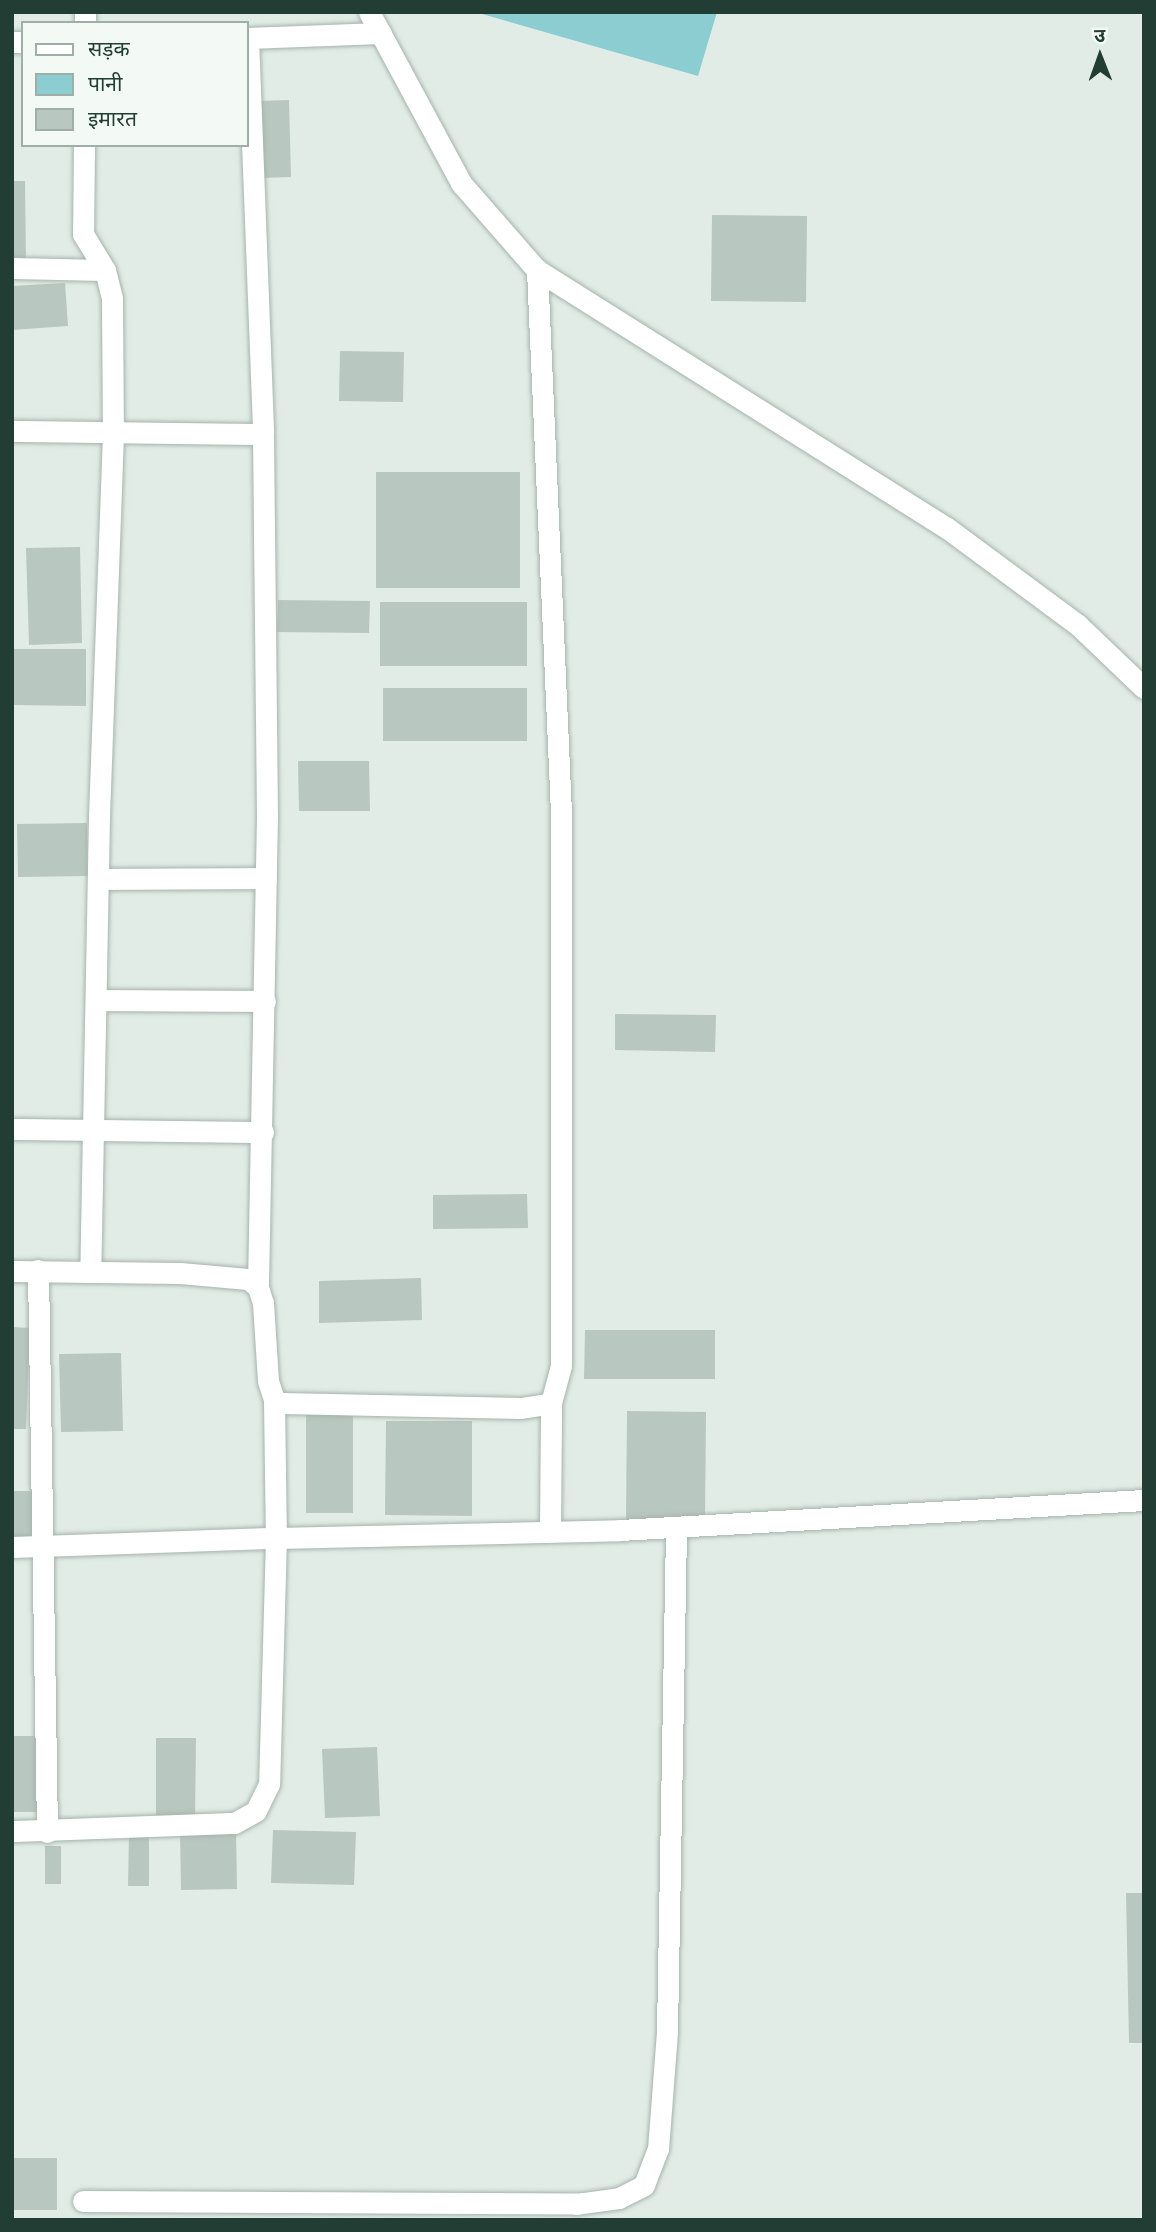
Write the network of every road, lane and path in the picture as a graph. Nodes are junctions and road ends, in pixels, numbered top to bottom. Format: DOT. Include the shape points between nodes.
graph roads {
  1 [pos="369,12"];
  2 [pos="381,33"];
  3 [pos="248,38"];
  4 [pos="248,63"];
  5 [pos="84,147"];
  6 [pos="12,268"];
  7 [pos="105,270"];
  8 [pos="537,270"];
  9 [pos="12,431"];
  10 [pos="113,434"];
  11 [pos="263,434"];
  12 [pos="1144,688"];
  13 [pos="266,878"];
  14 [pos="98,879"];
  15 [pos="96,1000"];
  16 [pos="265,1001"];
  17 [pos="12,1129"];
  18 [pos="93,1131"];
  19 [pos="263,1132"];
  20 [pos="12,1270"];
  21 [pos="38,1270"];
  22 [pos="90,1272"];
  23 [pos="258,1287"];
  24 [pos="274,1400"];
  25 [pos="551,1403"];
  26 [pos="1144,1500"];
  27 [pos="676,1528"];
  28 [pos="551,1529"];
  29 [pos="276,1538"];
  30 [pos="12,1547"];
  31 [pos="44,1547"];
  32 [pos="12,1831"];
  33 [pos="47,1832"];
  34 [pos="83,2201"];
  1 -- 2 [label="street"];
  2 -- 3 [label="street"];
  2 -- 8 [label="street" via="461,183"];
  4 -- 11 [label="street"];
  5 -- 7 [label="street" via="83,234"];
  6 -- 7 [label="street"];
  7 -- 10 [label="street" via="112,299"];
  8 -- 12 [label="street" via="947,528 1078,625"];
  8 -- 25 [label="street" via="561,813 557,1211 561,1365"];
  9 -- 10 [label="street"];
  10 -- 11 [label="street"];
  10 -- 14 [label="street"];
  11 -- 13 [label="street"];
  13 -- 14 [label="street"];
  13 -- 16 [label="street"];
  14 -- 15 [label="street"];
  15 -- 16 [label="street"];
  15 -- 18 [label="street"];
  16 -- 19 [label="street"];
  17 -- 18 [label="street"];
  18 -- 19 [label="street"];
  18 -- 22 [label="street"];
  19 -- 23 [label="street"];
  20 -- 21 [label="street"];
  21 -- 22 [label="street"];
  21 -- 31 [label="street"];
  22 -- 23 [label="street" via="234,1275"];
  23 -- 24 [label="street"];
  24 -- 25 [label="street" via="521,1408"];
  24 -- 29 [label="street"];
  25 -- 28 [label="street"];
  26 -- 27 [label="street"];
  27 -- 28 [label="street"];
  27 -- 34 [label="street" via="667,2031 658,2148 644,2185 619,2199 576,2204"];
  28 -- 29 [label="street"];
  29 -- 31 [label="street"];
  29 -- 33 [label="street" via="269,1784 256,1811 234,1824"];
  30 -- 31 [label="street"];
  31 -- 33 [label="street"];
  32 -- 33 [label="street"];
}
